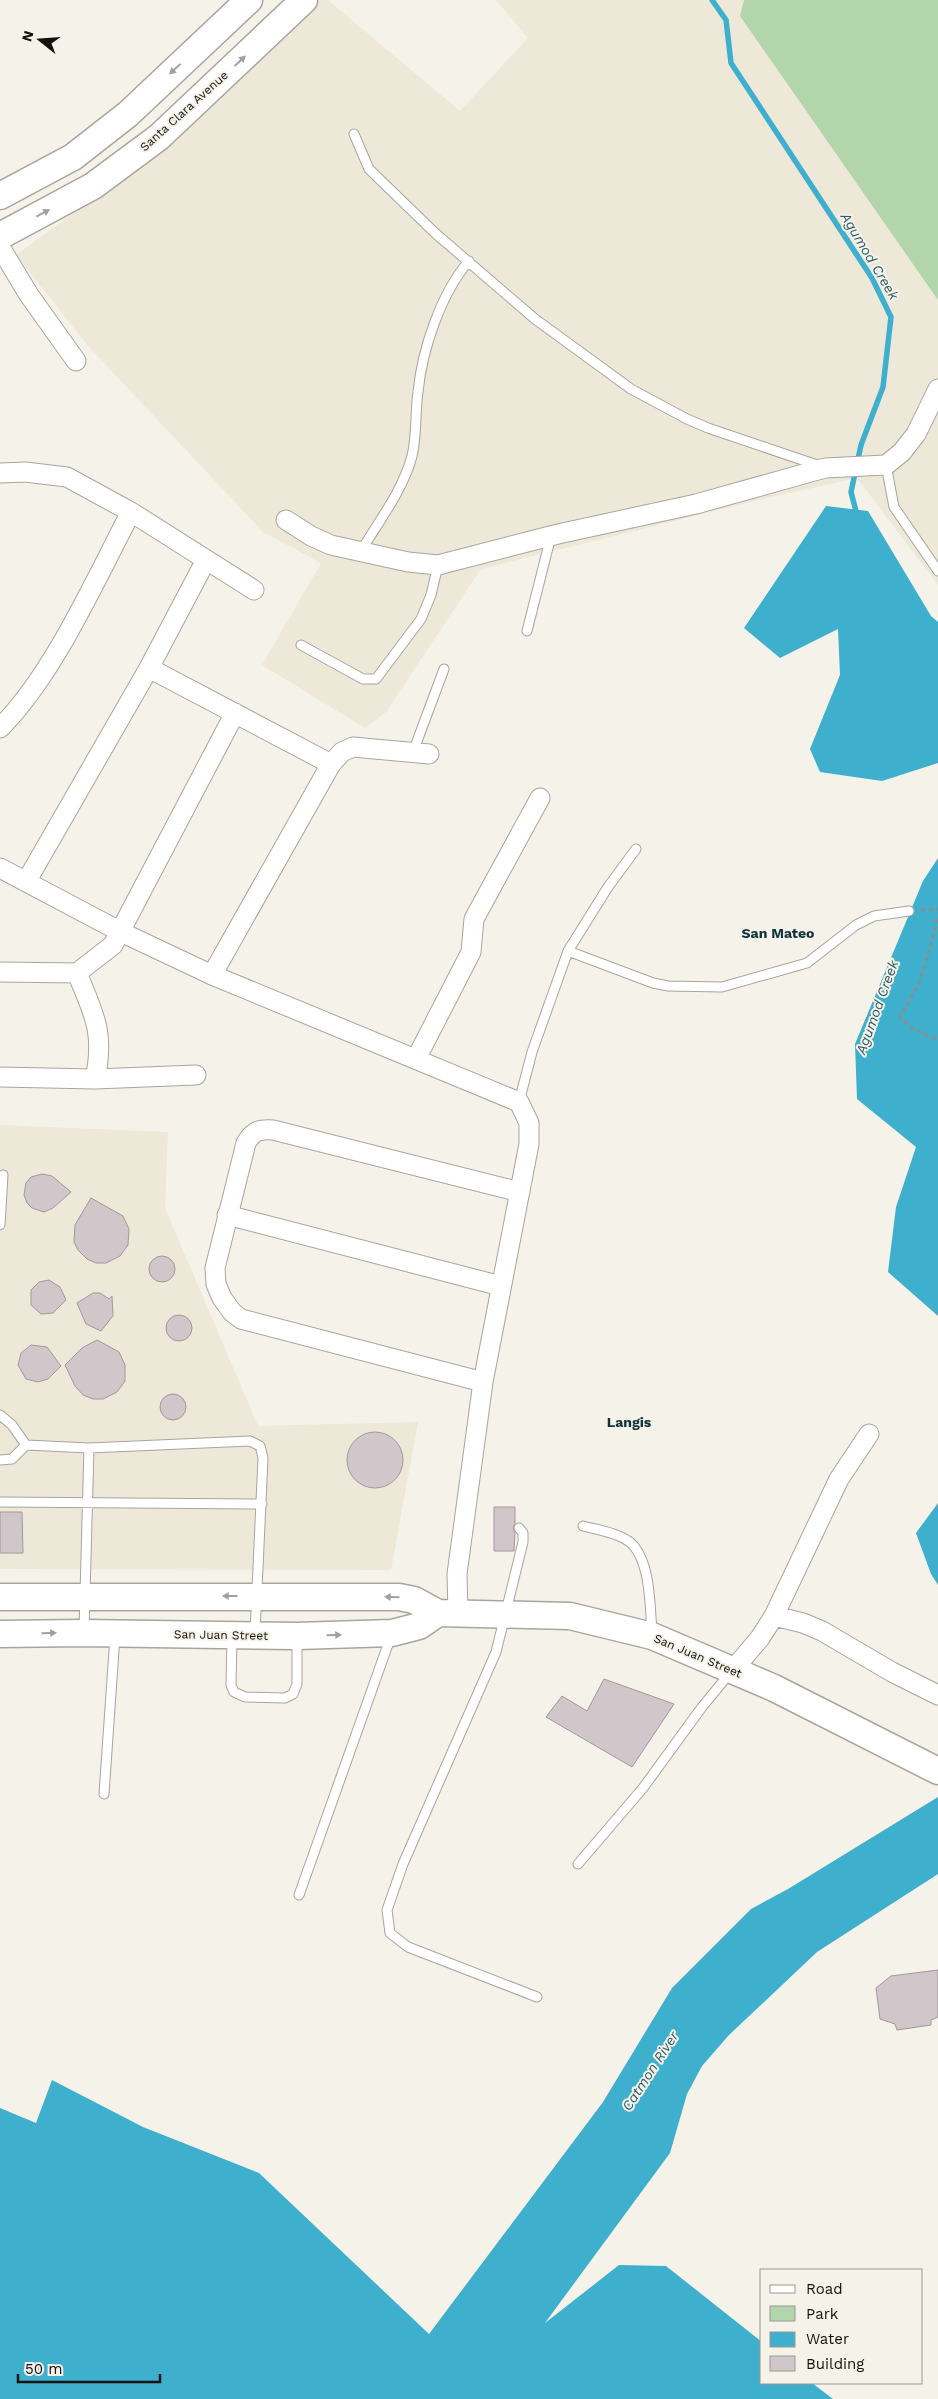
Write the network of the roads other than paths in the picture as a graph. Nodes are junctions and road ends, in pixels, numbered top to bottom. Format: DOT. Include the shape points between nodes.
graph roads {
  1 [pos="249,0"];
  2 [pos="304,0"];
  3 [pos="354,134"];
  4 [pos="0,196"];
  5 [pos="0,236"];
  6 [pos="0,247"];
  7 [pos="469,262"];
  8 [pos="76,361"];
  9 [pos="938,389"];
  10 [pos="882,465"];
  11 [pos="829,468"];
  12 [pos="0,472"];
  13 [pos="131,512"];
  14 [pos="286,520"];
  15 [pos="551,536"];
  16 [pos="361,551"];
  17 [pos="206,560"];
  18 [pos="438,565"];
  19 [pos="938,571"];
  20 [pos="254,590"];
  21 [pos="527,631"];
  22 [pos="301,645"];
  23 [pos="149,668"];
  24 [pos="444,669"];
  25 [pos="235,713"];
  26 [pos="0,728"];
  27 [pos="421,753"];
  28 [pos="331,764"];
  29 [pos="540,798"];
  30 [pos="636,849"];
  31 [pos="0,868"];
  32 [pos="26,882"];
  33 [pos="909,911"];
  34 [pos="121,932"];
  35 [pos="568,951"];
  36 [pos="0,972"];
  37 [pos="78,973"];
  38 [pos="212,975"];
  39 [pos="416,1059"];
  40 [pos="196,1075"];
  41 [pos="0,1077"];
  42 [pos="95,1078"];
  43 [pos="519,1102"];
  44 [pos="3,1175"];
  45 [pos="520,1192"];
  46 [pos="227,1214"];
  47 [pos="0,1225"];
  48 [pos="502,1286"];
  49 [pos="483,1382"];
  50 [pos="0,1415"];
  51 [pos="869,1434"];
  52 [pos="26,1445"];
  53 [pos="89,1448"];
  54 [pos="0,1460"];
  55 [pos="0,1502"];
  56 [pos="88,1502"];
  57 [pos="262,1504"];
  58 [pos="583,1526"];
  59 [pos="519,1528"];
  60 [pos="85,1596"];
  61 [pos="257,1596"];
  62 [pos="0,1597"];
  63 [pos="448,1613"];
  64 [pos="506,1614"];
  65 [pos="774,1616"];
  66 [pos="84,1633"];
  67 [pos="115,1633"];
  68 [pos="392,1633"];
  69 [pos="0,1634"];
  70 [pos="243,1636"];
  71 [pos="297,1636"];
  72 [pos="652,1636"];
  73 [pos="732,1671"];
  74 [pos="938,1695"];
  75 [pos="937,1770"];
  76 [pos="104,1794"];
  77 [pos="578,1864"];
  78 [pos="300,1895"];
  79 [pos="537,1997"];
  1 -- 4 [label="main road, one-way" via="128,114 73,157"];
  5 -- 2 [label="main road, Santa Clara Avenue, one-way" via="93,186 159,137"];
  3 -- 7 [label="lane" via="369,169"];
  6 -- 8 [label="street"];
  7 -- 11 [label="lane" via="535,319 631,389 687,420"];
  7 -- 16 [label="lane" via="444,298 427,349 418,390 414,448 405,475"];
  9 -- 10 [label="street" via="916,434 902,452"];
  10 -- 11 [label="street"];
  10 -- 19 [label="lane" via="894,507"];
  11 -- 15 [label="street" via="696,504"];
  12 -- 13 [label="street" via="67,477"];
  13 -- 17 [label="street"];
  13 -- 26 [label="street" via="61,644"];
  14 -- 16 [label="street" via="331,545"];
  15 -- 18 [label="street"];
  15 -- 21 [label="lane"];
  16 -- 18 [label="street"];
  17 -- 20 [label="street"];
  17 -- 23 [label="street"];
  18 -- 22 [label="lane" via="421,619 376,679 364,679"];
  23 -- 25 [label="street"];
  23 -- 32 [label="street"];
  24 -- 27 [label="lane"];
  25 -- 28 [label="street"];
  25 -- 34 [label="street"];
  27 -- 28 [label="street" via="353,747 342,752"];
  28 -- 38 [label="street"];
  29 -- 39 [label="street" via="474,919 471,952"];
  30 -- 35 [label="lane"];
  31 -- 32 [label="street"];
  32 -- 34 [label="street"];
  33 -- 35 [label="lane" via="874,916 856,925 807,963 722,987 653,983"];
  34 -- 37 [label="street" via="113,945"];
  34 -- 38 [label="street"];
  35 -- 43 [label="lane" via="532,1052"];
  36 -- 37 [label="street"];
  37 -- 42 [label="street" via="99,1031 100,1055"];
  38 -- 39 [label="street"];
  39 -- 43 [label="street"];
  40 -- 42 [label="street"];
  41 -- 42 [label="street"];
  43 -- 45 [label="street" via="526,1113 530,1132"];
  44 -- 47 [label="lane"];
  45 -- 46 [label="street" via="265,1130 251,1135 246,1144"];
  45 -- 48 [label="street"];
  46 -- 48 [label="street"];
  46 -- 49 [label="street" via="215,1268 216,1284 232,1312 241,1319"];
  48 -- 49 [label="street"];
  49 -- 63 [label="street" via="457,1574"];
  50 -- 52 [label="lane" via="12,1425"];
  51 -- 65 [label="street" via="839,1479"];
  52 -- 53 [label="lane"];
  52 -- 54 [label="lane" via="12,1460"];
  53 -- 56 [label="lane"];
  53 -- 57 [label="lane" via="250,1441 260,1446 264,1458"];
  55 -- 56 [label="lane"];
  56 -- 57 [label="lane"];
  56 -- 60 [label="lane"];
  57 -- 61 [label="lane"];
  58 -- 72 [label="lane" via="612,1533 631,1544 646,1573"];
  59 -- 64 [label="lane" via="523,1542"];
  61 -- 60 [label="main road, San Juan Street, one-way"];
  60 -- 62 [label="main road, San Juan Street"];
  60 -- 66 [label="lane"];
  63 -- 61 [label="main road, San Juan Street, one-way" via="398,1597"];
  61 -- 70 [label="lane"];
  63 -- 64 [label="main road, San Juan Street"];
  63 -- 68 [label="main road, San Juan Street"];
  64 -- 72 [label="main road, San Juan Street" via="570,1616"];
  64 -- 79 [label="lane" via="496,1652 403,1864 387,1910 390,1933 408,1947"];
  65 -- 73 [label="street"];
  65 -- 74 [label="street" via="822,1631"];
  66 -- 67 [label="main road, San Juan Street"];
  69 -- 66 [label="main road, San Juan Street, one-way"];
  67 -- 70 [label="main road, San Juan Street"];
  67 -- 76 [label="lane"];
  71 -- 68 [label="main road, San Juan Street, one-way"];
  68 -- 78 [label="lane"];
  70 -- 71 [label="main road, San Juan Street"];
  70 -- 71 [label="lane" via="230,1686 234,1692 245,1697 285,1698 293,1694 297,1684"];
  72 -- 73 [label="main road, San Juan Street"];
  73 -- 75 [label="main road, San Juan Street" via="774,1688"];
  73 -- 77 [label="lane" via="643,1788"];
}
